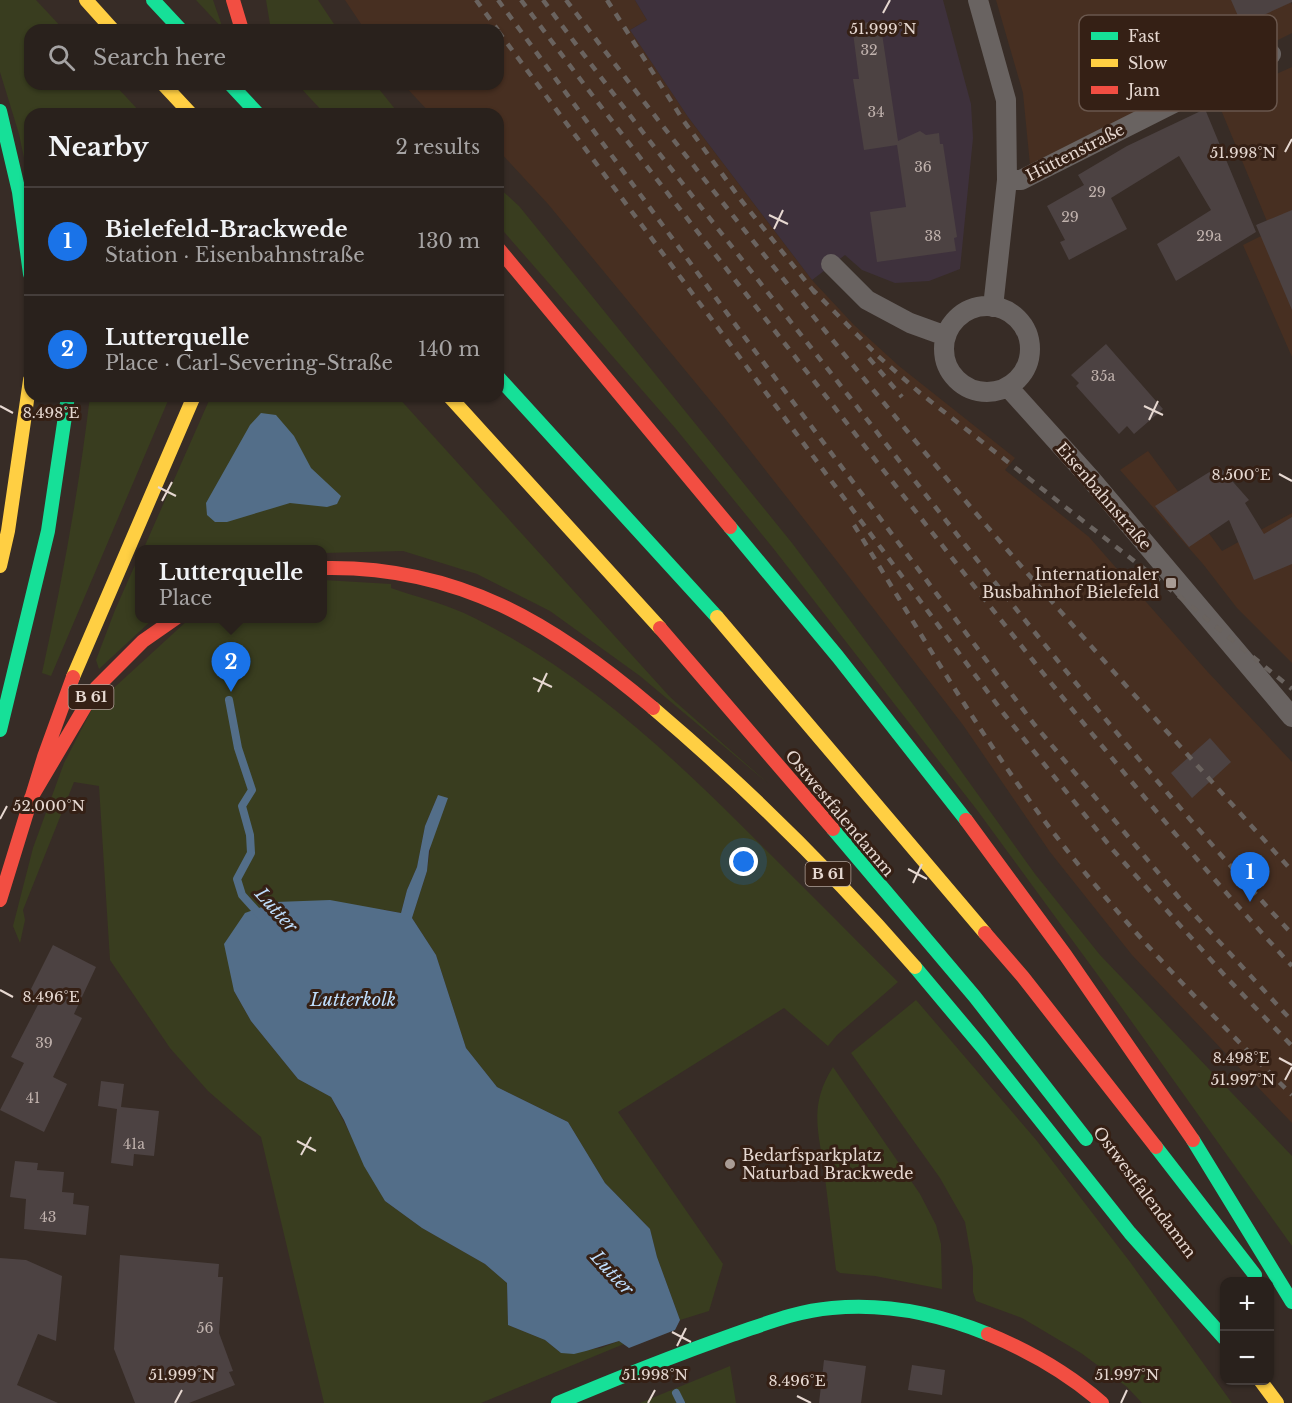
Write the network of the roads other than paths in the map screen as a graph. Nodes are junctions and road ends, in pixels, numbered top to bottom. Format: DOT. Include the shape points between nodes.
graph roads {
  1 [pos="86,0"];
  2 [pos="153,0"];
  3 [pos="233,0"];
  4 [pos="978,0"];
  5 [pos="108,24"];
  6 [pos="175,24"];
  7 [pos="240,24"];
  8 [pos="168,90"];
  9 [pos="236,90"];
  10 [pos="255,94"];
  11 [pos="185,108"];
  12 [pos="252,108"];
  13 [pos="257,108"];
  14 [pos="0,111"];
  15 [pos="1158,111"];
  16 [pos="1007,180"];
  17 [pos="24,214"];
  18 [pos="504,256"];
  19 [pos="831,264"];
  20 [pos="993,307"];
  21 [pos="946,336"];
  22 [pos="504,384"];
  23 [pos="1008,387"];
  24 [pos="27,402"];
  25 [pos="67,402"];
  26 [pos="191,402"];
  27 [pos="454,402"];
  28 [pos="0,566"];
  29 [pos="327,568"];
  30 [pos="169,623"];
  31 [pos="1292,717"];
  32 [pos="0,730"];
  33 [pos="31,798"];
  34 [pos="0,900"];
  35 [pos="1097,1155"];
  36 [pos="1186,1275"];
  37 [pos="1256,1277"];
  38 [pos="1286,1309"];
  39 [pos="1220,1324"];
  40 [pos="1220,1334"];
  41 [pos="1263,1385"];
  42 [pos="558,1403"];
  43 [pos="1102,1403"];
  44 [pos="1276,1403"];
  1 -- 5 [label="main road"];
  2 -- 6 [label="main road"];
  3 -- 7 [label="main road"];
  4 -- 16 [label="street" via="1006,100"];
  8 -- 11 [label="main road"];
  9 -- 12 [label="main road"];
  10 -- 13 [label="main road"];
  14 -- 17 [label="main road"];
  15 -- 16 [label="street, Hüttenstraße" via="1021,180"];
  16 -- 20 [label="street"];
  18 -- 38 [label="main road" via="831,648 951,800 1188,1132"];
  19 -- 21 [label="street" via="867,300 910,323"];
  20 -- 21 [label="street" via="978,307 964,313"];
  20 -- 23 [label="street" via="1018,319 1030,345 1026,368"];
  21 -- 23 [label="street" via="946,364 962,384 984,392"];
  22 -- 37 [label="main road, Ostwestfalendamm" via="733,635 1023,977"];
  23 -- 31 [label="street, Eisenbahnstraße"];
  24 -- 28 [label="main road"];
  25 -- 32 [label="main road" via="48,531"];
  26 -- 33 [label="main road" via="111,585 61,709"];
  27 -- 35 [label="main road, Ostwestfalendamm / B 61" via="677,646 975,997"];
  29 -- 40 [label="main road, B 61" via="392,570 451,584 543,628 632,690 704,752 889,938 1133,1236"];
  30 -- 33 [label="main road, B 61" via="143,641 96,688"];
  33 -- 34 [label="main road"];
  36 -- 39 [label="main road, Ostwestfalendamm"];
  41 -- 44 [label="main road"];
  42 -- 43 [label="main road" via="690,1349 795,1313 862,1306 965,1324 1071,1377"];
}
